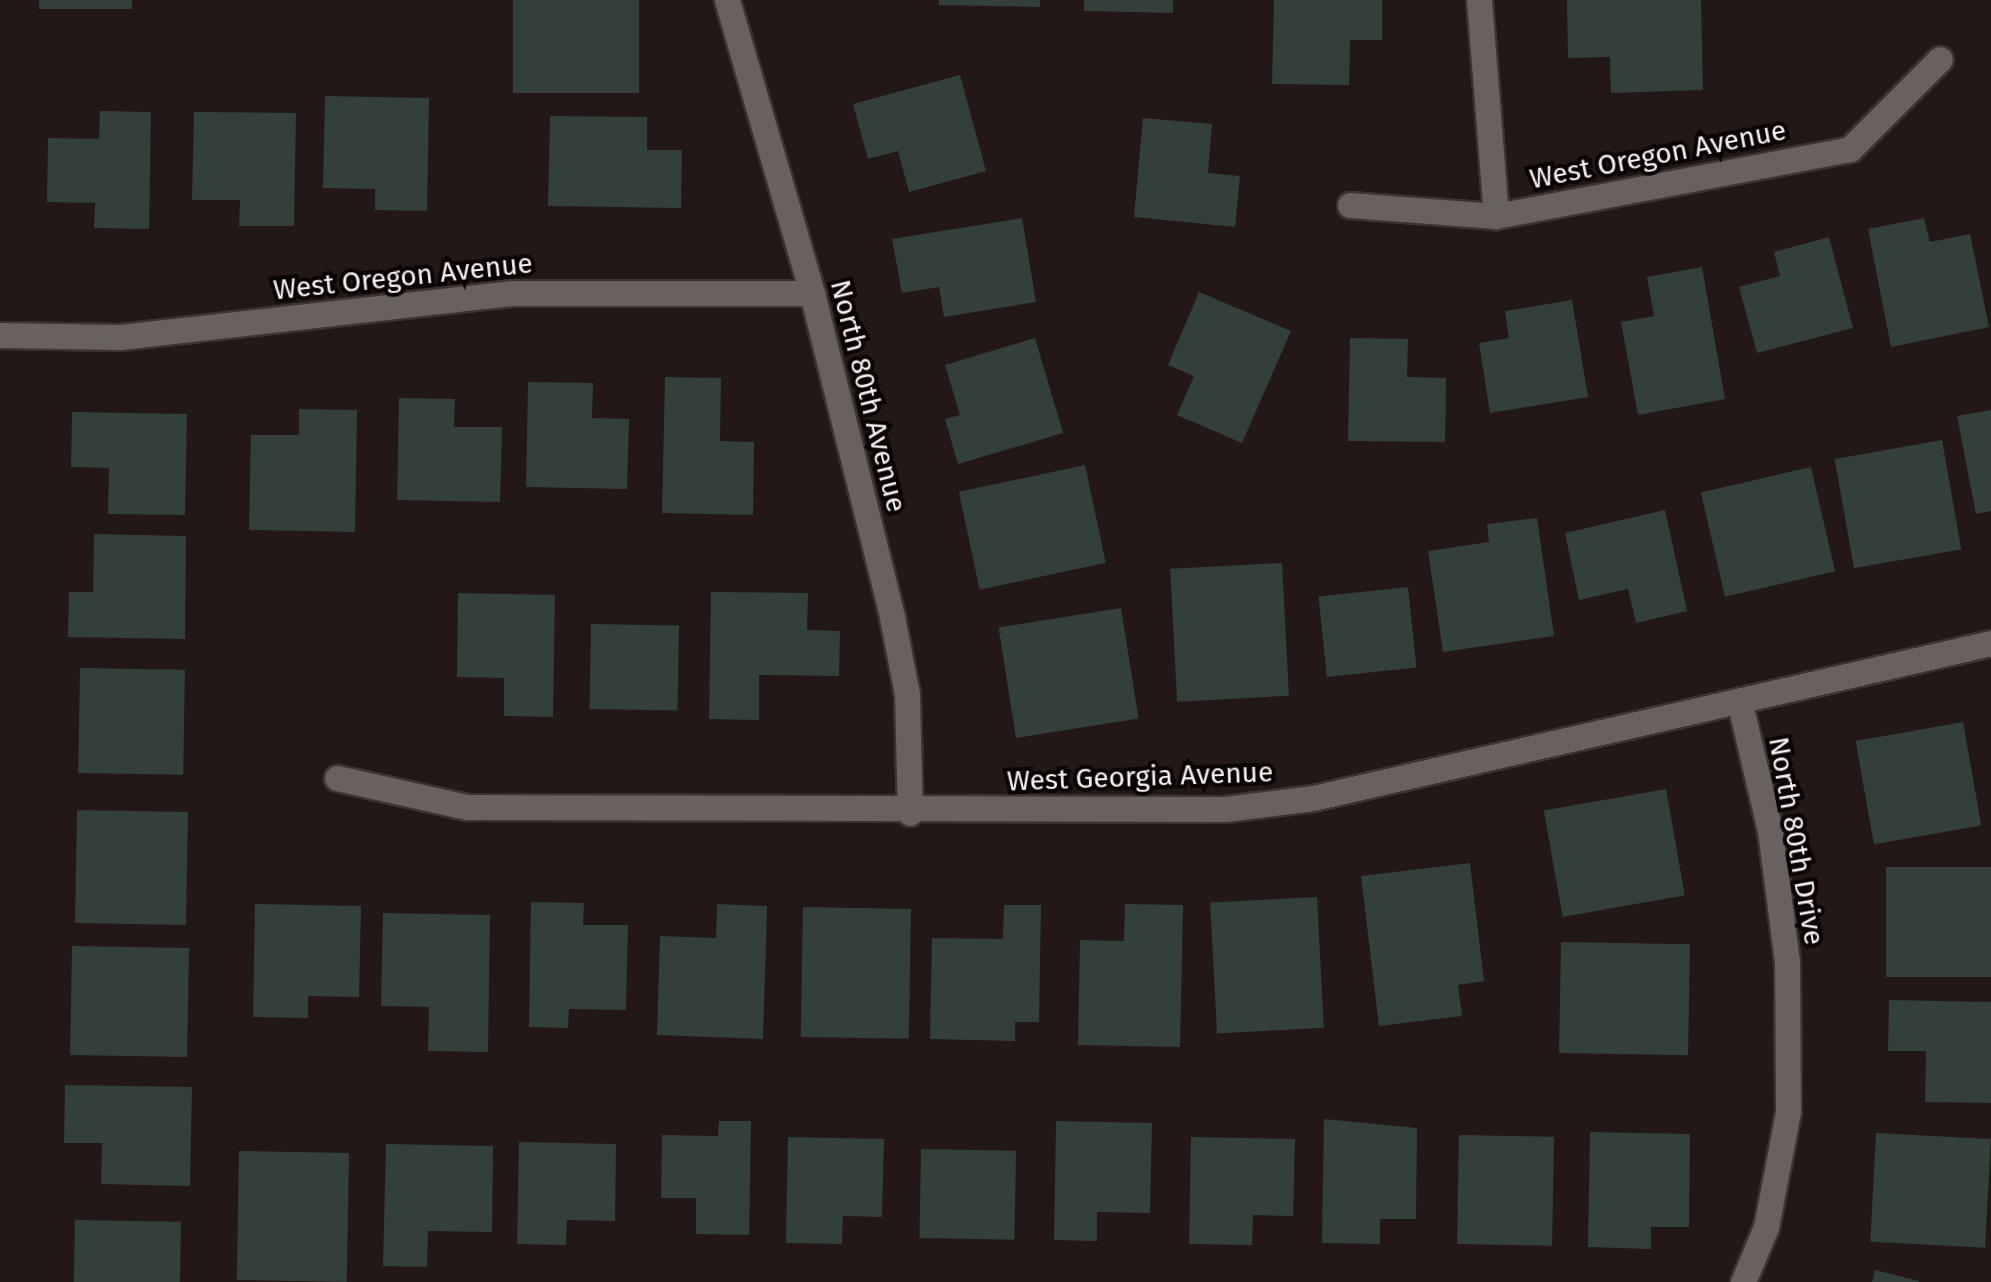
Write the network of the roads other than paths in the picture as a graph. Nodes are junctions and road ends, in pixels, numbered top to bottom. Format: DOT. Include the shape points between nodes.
graph roads {
  1 [pos="728,0"];
  2 [pos="1479,0"];
  3 [pos="1940,59"];
  4 [pos="1350,205"];
  5 [pos="1496,216"];
  6 [pos="812,293"];
  7 [pos="0,335"];
  8 [pos="1991,643"];
  9 [pos="1740,704"];
  10 [pos="337,778"];
  11 [pos="910,813"];
  12 [pos="1743,1282"];
  1 -- 6 [label="street, North 80th Avenue"];
  2 -- 5 [label="street"];
  3 -- 5 [label="street, West Oregon Avenue" via="1850,149"];
  4 -- 5 [label="street, West Oregon Avenue"];
  6 -- 7 [label="street, West Oregon Avenue" via="513,293 120,336"];
  6 -- 11 [label="street, North 80th Avenue" via="907,694"];
  8 -- 9 [label="street, West Georgia Avenue"];
  9 -- 11 [label="street, West Georgia Avenue" via="1312,798 1225,809"];
  9 -- 12 [label="street, North 80th Drive" via="1770,831 1788,981 1788,1112 1766,1227"];
  10 -- 11 [label="street, West Georgia Avenue" via="466,807"];
}
